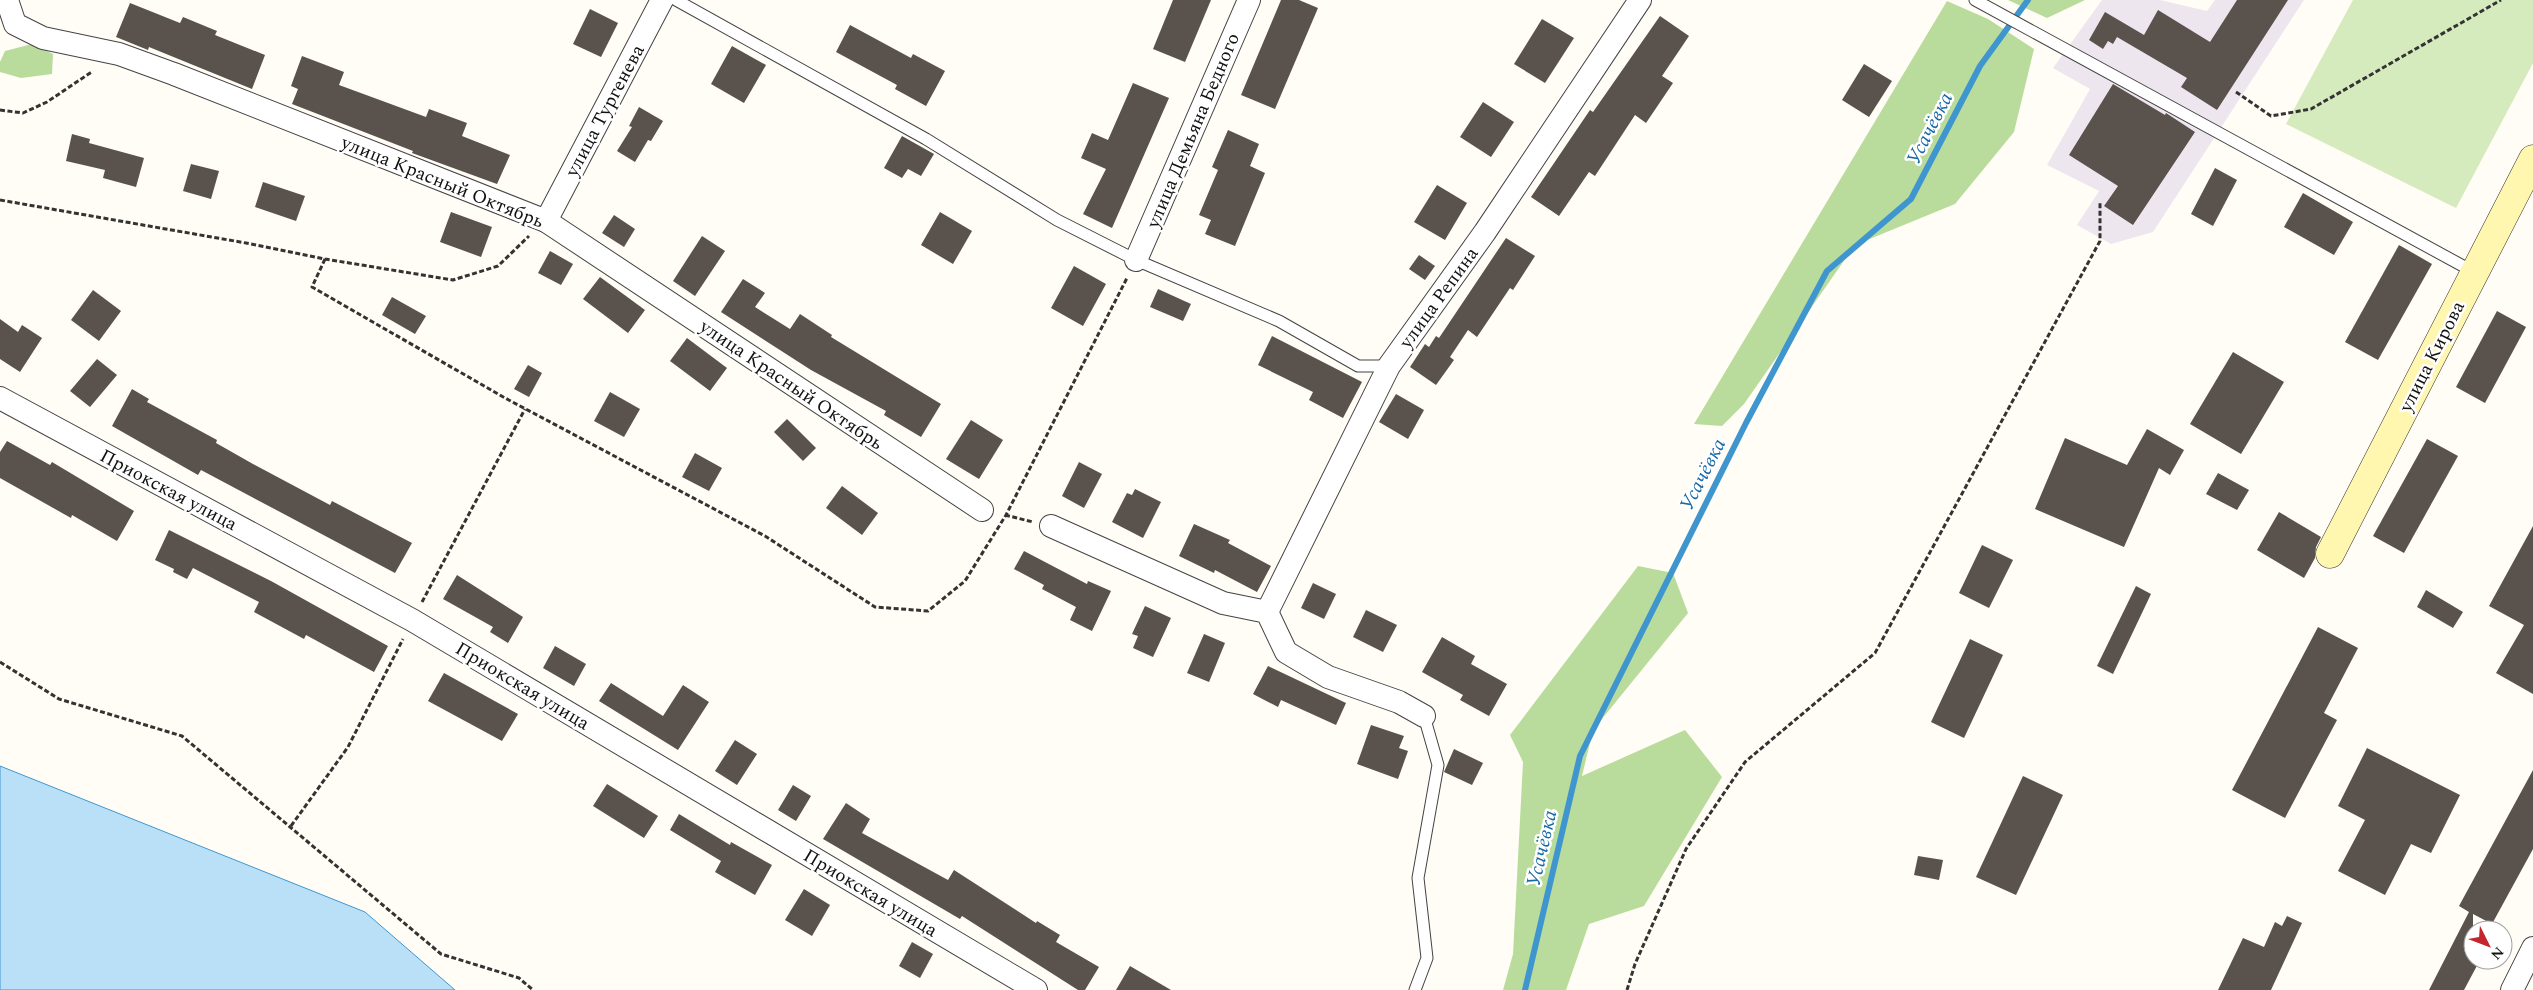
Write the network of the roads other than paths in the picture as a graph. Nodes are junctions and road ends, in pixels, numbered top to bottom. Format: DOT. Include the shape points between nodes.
graph roads {
  1 [pos="7,0"];
  2 [pos="662,0"];
  3 [pos="676,0"];
  4 [pos="1249,0"];
  5 [pos="1640,0"];
  6 [pos="1975,0"];
  7 [pos="2533,159"];
  8 [pos="546,220"];
  9 [pos="1136,260"];
  10 [pos="2474,272"];
  11 [pos="1389,366"];
  12 [pos="0,398"];
  13 [pos="982,510"];
  14 [pos="1051,526"];
  15 [pos="2330,554"];
  16 [pos="1267,612"];
  17 [pos="1424,716"];
  18 [pos="2533,948"];
  19 [pos="1036,990"];
  20 [pos="1416,990"];
  21 [pos="2512,990"];
  1 -- 8 [label="street, улица Красный Октябрь" via="15,24 43,38 119,54"];
  2 -- 8 [label="street, улица Тургенева"];
  3 -- 9 [label="lane" via="926,139 1057,220"];
  4 -- 9 [label="street, улица Демьяна Бедного"];
  5 -- 11 [label="street, улица Репина" via="1485,232"];
  6 -- 10 [label="lane"];
  7 -- 10 [label="street, улица Кирова"];
  8 -- 13 [label="street, улица Красный Октябрь"];
  9 -- 11 [label="lane" via="1279,321 1358,366"];
  10 -- 15 [label="street, улица Кирова"];
  11 -- 16 [label="street, улица Репина"];
  12 -- 19 [label="street, Приокская улица" via="412,620"];
  14 -- 16 [label="street" via="1223,603"];
  16 -- 17 [label="street" via="1286,652 1328,677 1399,702"];
  17 -- 20 [label="lane" via="1438,765 1418,878 1427,958"];
  18 -- 21 [label="street"];
}
